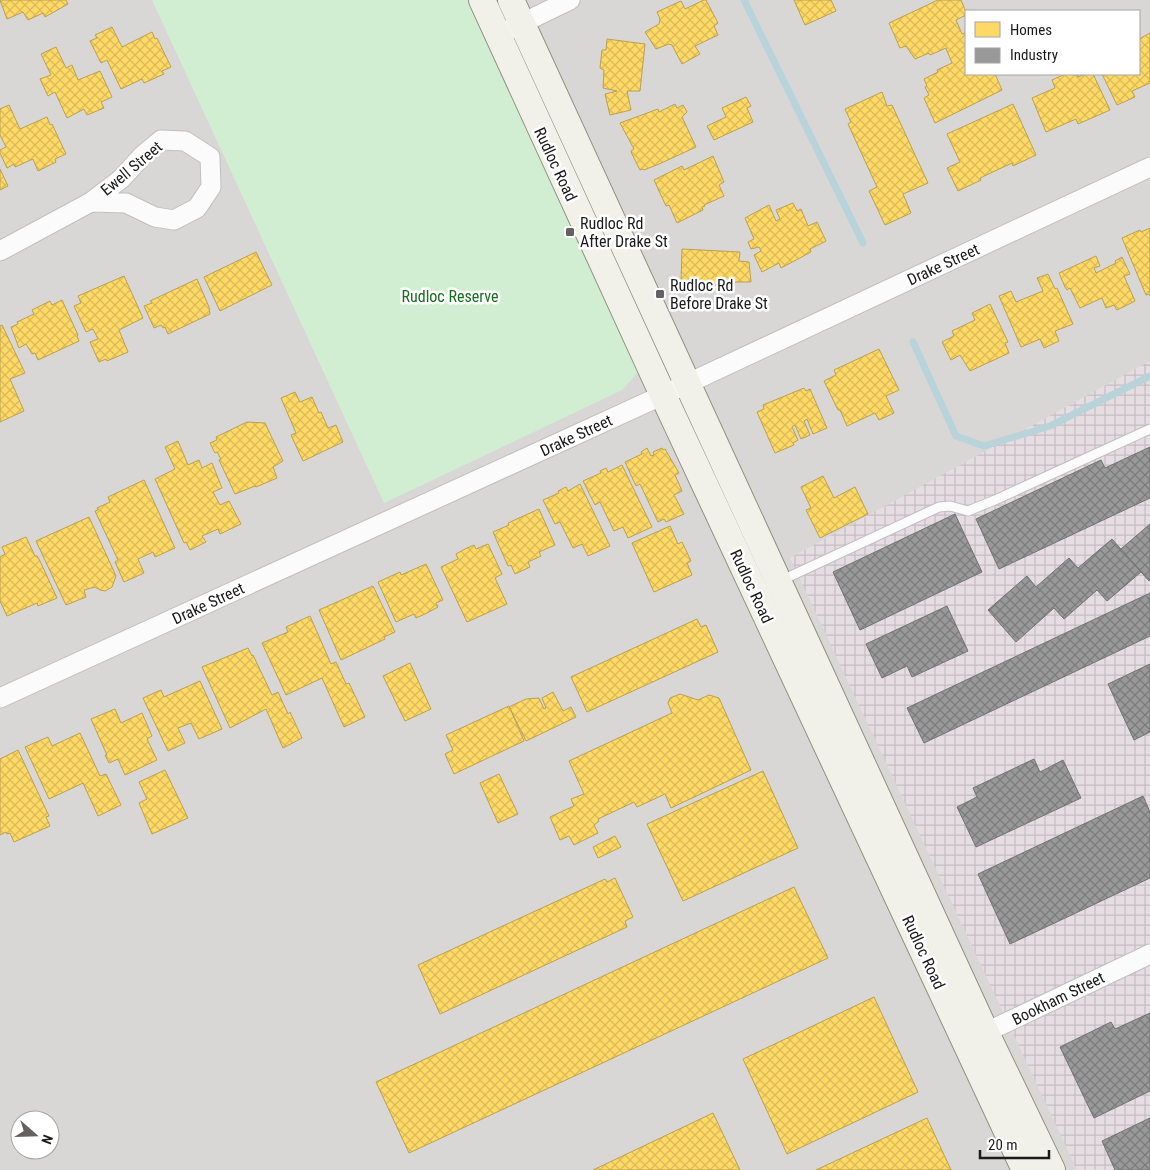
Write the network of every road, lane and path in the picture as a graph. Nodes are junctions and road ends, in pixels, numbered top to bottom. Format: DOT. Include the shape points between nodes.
graph roads {
  1 [pos="482,0"];
  2 [pos="511,0"];
  3 [pos="570,0"];
  4 [pos="510,29"];
  5 [pos="1150,167"];
  6 [pos="91,202"];
  7 [pos="0,251"];
  8 [pos="688,382"];
  9 [pos="663,395"];
  10 [pos="1150,428"];
  11 [pos="779,582"];
  12 [pos="0,698"];
  13 [pos="1150,954"];
  14 [pos="976,1037"];
  15 [pos="1025,1170"];
  16 [pos="1052,1170"];
  1 -- 4 [label="main road, Rudloc Road"];
  2 -- 4 [label="main road, Rudloc Road"];
  3 -- 4 [label="street"];
  4 -- 8 [label="main road, Rudloc Road"];
  4 -- 9 [label="main road, Rudloc Road" via="529,105"];
  5 -- 8 [label="street, Drake Street"];
  6 -- 6 [label="street, Ewell Street" via="161,140 185,141 210,157 211,187 197,208 174,220 155,217 126,203"];
  6 -- 7 [label="street, Ewell Street"];
  8 -- 9 [label="street, Drake Street"];
  8 -- 11 [label="main road, Rudloc Road"];
  9 -- 12 [label="street, Drake Street"];
  9 -- 14 [label="main road, Rudloc Road"];
  10 -- 11 [label="lane" via="968,511 950,506 938,507"];
  11 -- 14 [label="main road, Rudloc Road"];
  13 -- 14 [label="street, Bookham Street"];
  14 -- 15 [label="main road, Rudloc Road"];
  14 -- 16 [label="main road, Rudloc Road"];
}
